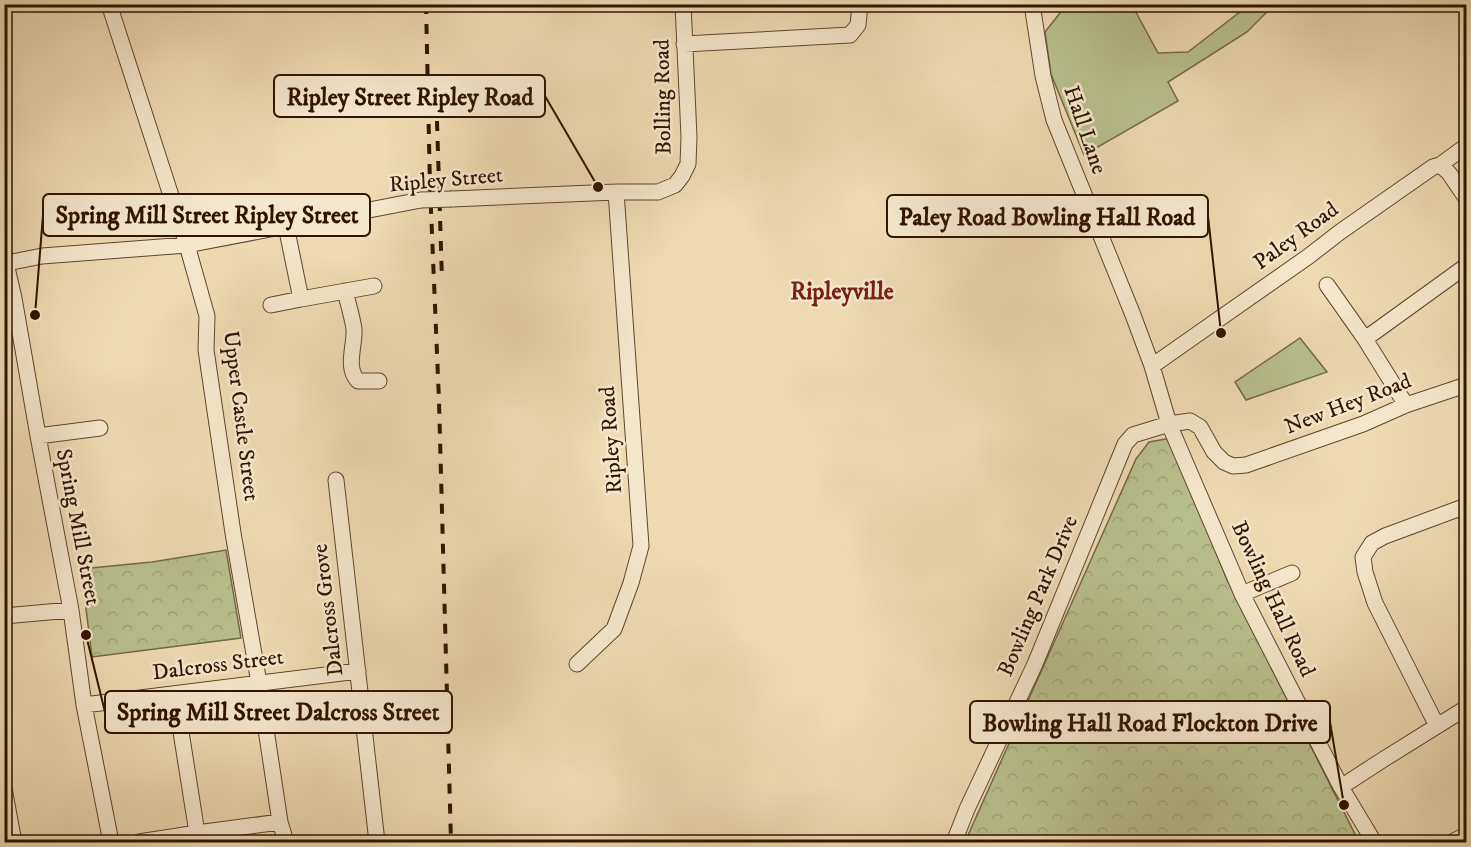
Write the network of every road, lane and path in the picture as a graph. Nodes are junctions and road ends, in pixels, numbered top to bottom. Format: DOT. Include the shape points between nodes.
graph roads {
  1 [pos="109,4"];
  2 [pos="683,4"];
  3 [pos="860,4"];
  4 [pos="1032,4"];
  5 [pos="684,44"];
  6 [pos="1467,146"];
  7 [pos="1440,165"];
  8 [pos="675,185"];
  9 [pos="616,192"];
  10 [pos="1467,198"];
  11 [pos="286,226"];
  12 [pos="187,245"];
  13 [pos="6,259"];
  14 [pos="1467,266"];
  15 [pos="1327,285"];
  16 [pos="374,286"];
  17 [pos="345,291"];
  18 [pos="9,299"];
  19 [pos="301,299"];
  20 [pos="271,305"];
  21 [pos="1365,339"];
  22 [pos="1152,366"];
  23 [pos="380,381"];
  24 [pos="1467,385"];
  25 [pos="1406,405"];
  26 [pos="1169,424"];
  27 [pos="100,428"];
  28 [pos="38,435"];
  29 [pos="336,480"];
  30 [pos="1467,506"];
  31 [pos="1292,573"];
  32 [pos="1242,594"];
  33 [pos="71,610"];
  34 [pos="4,616"];
  35 [pos="577,664"];
  36 [pos="358,671"];
  37 [pos="259,683"];
  38 [pos="175,694"];
  39 [pos="84,705"];
  40 [pos="1467,708"];
  41 [pos="1437,726"];
  42 [pos="1341,787"];
  43 [pos="4,788"];
  44 [pos="280,822"];
  45 [pos="197,833"];
  46 [pos="1467,835"];
  47 [pos="14,843"];
  48 [pos="111,843"];
  49 [pos="139,843"];
  50 [pos="286,843"];
  51 [pos="377,843"];
  52 [pos="954,843"];
  53 [pos="1374,843"];
  54 [pos="1452,843"];
  1 -- 12 [label="street, Upper Castle Street"];
  2 -- 5 [label="street, Bolling Road"];
  3 -- 5 [label="street" via="858,25 850,35"];
  4 -- 22 [label="street, Hall Lane" via="1054,120"];
  5 -- 8 [label="street, Bolling Road" via="688,164"];
  6 -- 7 [label="street, Paley Road"];
  7 -- 10 [label="street"];
  7 -- 22 [label="street, Paley Road"];
  8 -- 9 [label="street, Ripley Street" via="658,192"];
  9 -- 11 [label="street, Ripley Street, bridge" via="421,200"];
  9 -- 35 [label="street, Ripley Road" via="641,546 614,629"];
  11 -- 12 [label="street, Ripley Street"];
  11 -- 19 [label="street"];
  12 -- 13 [label="street, Ripley Street"];
  12 -- 37 [label="street, Upper Castle Street" via="207,316 206,350"];
  13 -- 18 [label="street, Spring Mill Street"];
  14 -- 21 [label="street"];
  15 -- 21 [label="street"];
  16 -- 17 [label="street"];
  17 -- 19 [label="street"];
  17 -- 23 [label="street" via="354,330 352,373 358,381"];
  18 -- 28 [label="street, Spring Mill Street"];
  19 -- 20 [label="street"];
  21 -- 25 [label="street"];
  22 -- 26 [label="street, Bowling Hall Road"];
  24 -- 25 [label="street, New Hey Road"];
  25 -- 26 [label="street, New Hey Road" via="1246,465 1224,462 1200,427 1190,421"];
  26 -- 32 [label="street, Bowling Hall Road"];
  26 -- 52 [label="street, Bowling Park Drive" via="1133,435 1125,444 1035,664"];
  27 -- 28 [label="street"];
  28 -- 33 [label="street, Spring Mill Street"];
  29 -- 36 [label="street, Dalcross Grove"];
  30 -- 41 [label="street" via="1385,536 1371,543 1363,557 1375,603"];
  31 -- 32 [label="street"];
  32 -- 42 [label="street, Bowling Hall Road"];
  33 -- 34 [label="street"];
  33 -- 39 [label="street, Spring Mill Street"];
  36 -- 37 [label="street, Dalcross Street"];
  36 -- 51 [label="street, Dalcross Grove"];
  37 -- 38 [label="street, Dalcross Street"];
  37 -- 44 [label="street, Upper Castle Street"];
  38 -- 39 [label="street, Dalcross Street"];
  38 -- 45 [label="street"];
  39 -- 48 [label="street, Spring Mill Street"];
  40 -- 41 [label="street"];
  41 -- 42 [label="street"];
  42 -- 53 [label="street, Bowling Hall Road"];
  43 -- 47 [label="street"];
  44 -- 45 [label="street"];
  44 -- 50 [label="street, Upper Castle Street"];
  45 -- 49 [label="street"];
  46 -- 54 [label="street"];
}
